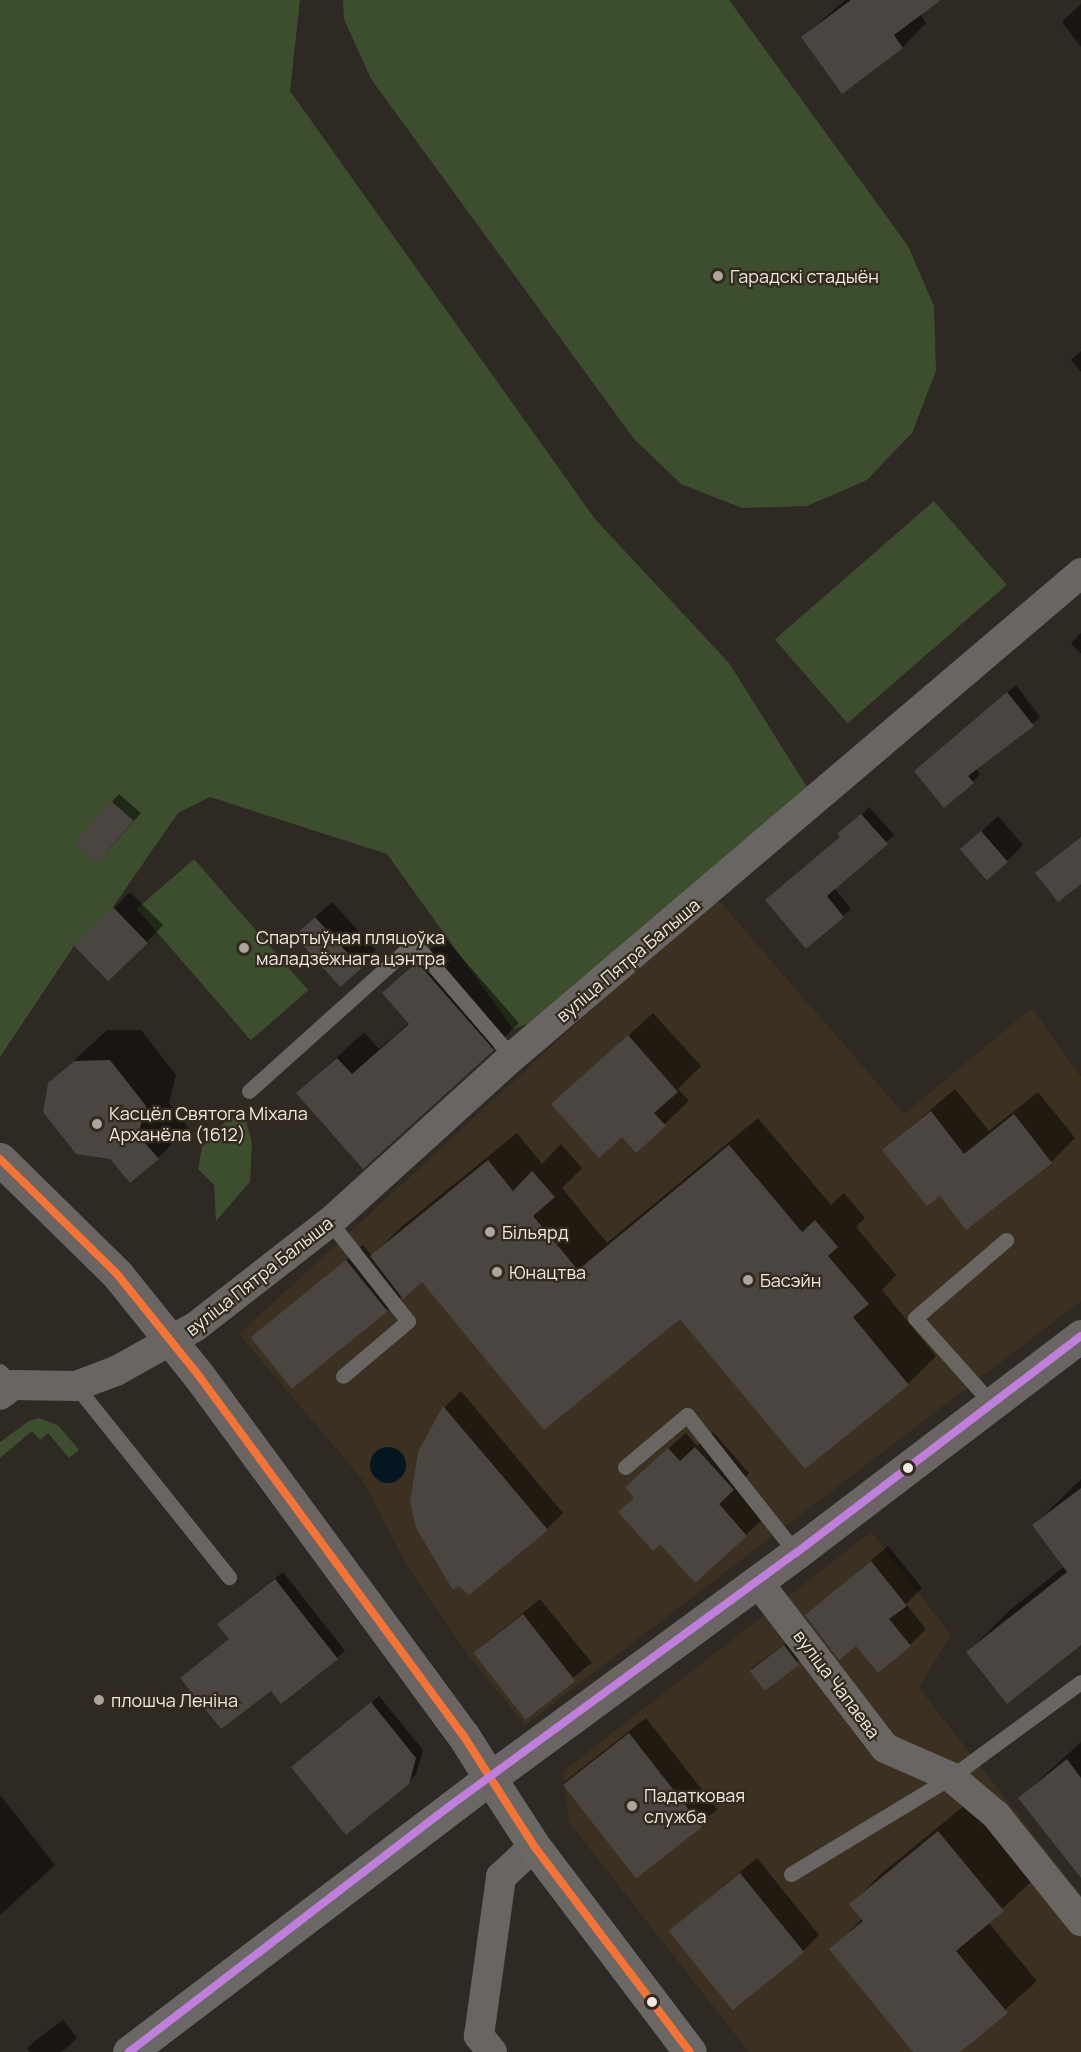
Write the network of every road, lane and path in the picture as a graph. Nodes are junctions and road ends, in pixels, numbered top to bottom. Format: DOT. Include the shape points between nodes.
graph roads {
  1 [pos="1081,573"];
  2 [pos="512,1057"];
  3 [pos="249,1091"];
  4 [pos="0,1159"];
  5 [pos="330,1222"];
  6 [pos="1006,1240"];
  7 [pos="1081,1336"];
  8 [pos="172,1342"];
  9 [pos="343,1376"];
  10 [pos="4,1384"];
  11 [pos="76,1386"];
  12 [pos="992,1404"];
  13 [pos="625,1467"];
  14 [pos="796,1553"];
  15 [pos="229,1577"];
  16 [pos="757,1581"];
  17 [pos="1081,1682"];
  18 [pos="951,1777"];
  19 [pos="490,1778"];
  20 [pos="534,1846"];
  21 [pos="791,1874"];
  22 [pos="1081,1921"];
  23 [pos="129,2052"];
  24 [pos="492,2052"];
  25 [pos="690,2052"];
  1 -- 2 [label="street, вуліца Пятра Балыша"];
  2 -- 3 [label="lane" via="414,943"];
  2 -- 5 [label="street, вуліца Пятра Балыша"];
  4 -- 8 [label="main road" via="117,1274"];
  5 -- 8 [label="street, вуліца Пятра Балыша"];
  5 -- 9 [label="lane" via="408,1321"];
  6 -- 12 [label="lane" via="915,1318"];
  7 -- 12 [label="main road"];
  8 -- 11 [label="street, вуліца Пятра Балыша" via="116,1371"];
  8 -- 19 [label="main road" via="456,1725"];
  10 -- 11 [label="street"];
  11 -- 15 [label="lane"];
  12 -- 14 [label="main road"];
  13 -- 14 [label="lane" via="687,1415"];
  14 -- 16 [label="main road"];
  16 -- 18 [label="street, вуліца Чапаева" via="885,1748"];
  16 -- 19 [label="main road"];
  17 -- 18 [label="lane"];
  18 -- 21 [label="lane"];
  18 -- 22 [label="street, вуліца Чапаева" via="996,1815"];
  19 -- 20 [label="street"];
  19 -- 23 [label="street"];
  20 -- 24 [label="street" via="501,1876 479,2036"];
  20 -- 25 [label="street"];
}
